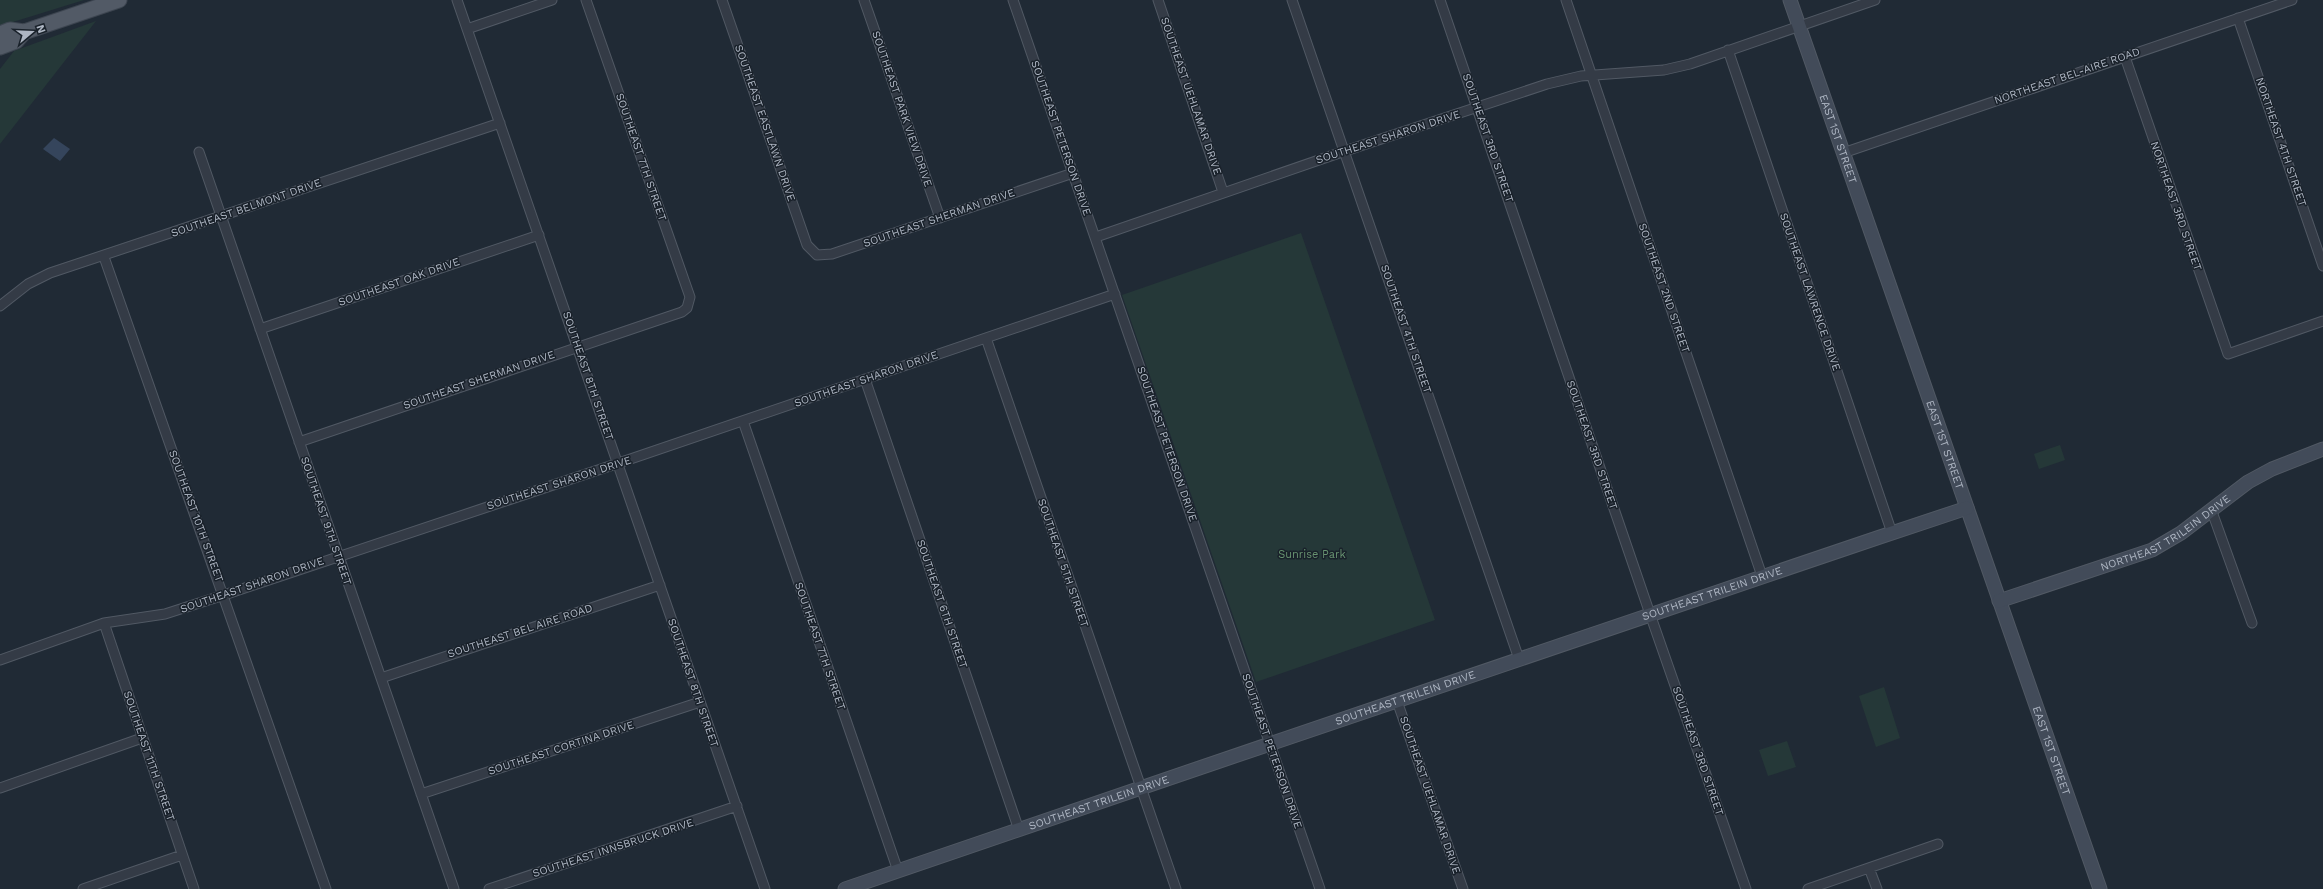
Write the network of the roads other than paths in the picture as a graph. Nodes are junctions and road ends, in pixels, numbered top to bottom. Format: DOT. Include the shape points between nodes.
graph roads {
  1 [pos="119,0"];
  2 [pos="457,0"];
  3 [pos="552,0"];
  4 [pos="586,0"];
  5 [pos="722,0"];
  6 [pos="864,0"];
  7 [pos="1013,0"];
  8 [pos="1158,0"];
  9 [pos="1292,0"];
  10 [pos="1440,0"];
  11 [pos="1566,0"];
  12 [pos="1790,0"];
  13 [pos="1874,0"];
  14 [pos="2292,0"];
  15 [pos="2238,18"];
  16 [pos="1799,26"];
  17 [pos="467,29"];
  18 [pos="24,32"];
  19 [pos="0,34"];
  20 [pos="0,48"];
  21 [pos="1728,50"];
  22 [pos="2125,57"];
  23 [pos="1592,74"];
  24 [pos="1477,107"];
  25 [pos="500,123"];
  26 [pos="1345,151"];
  27 [pos="199,152"];
  28 [pos="1843,153"];
  29 [pos="1073,173"];
  30 [pos="1224,192"];
  31 [pos="220,216"];
  32 [pos="940,218"];
  33 [pos="539,235"];
  34 [pos="1096,237"];
  35 [pos="808,245"];
  36 [pos="104,256"];
  37 [pos="2323,266"];
  38 [pos="1115,294"];
  39 [pos="0,306"];
  40 [pos="682,312"];
  41 [pos="2323,321"];
  42 [pos="260,329"];
  43 [pos="986,338"];
  44 [pos="577,347"];
  45 [pos="865,379"];
  46 [pos="743,421"];
  47 [pos="299,442"];
  48 [pos="2323,449"];
  49 [pos="618,463"];
  50 [pos="1967,508"];
  51 [pos="2211,509"];
  52 [pos="1892,533"];
  53 [pos="338,556"];
  54 [pos="1762,576"];
  55 [pos="660,585"];
  56 [pos="224,595"];
  57 [pos="1999,601"];
  58 [pos="1650,614"];
  59 [pos="104,623"];
  60 [pos="2252,623"];
  61 [pos="1519,659"];
  62 [pos="0,660"];
  63 [pos="381,678"];
  64 [pos="1397,701"];
  65 [pos="700,702"];
  66 [pos="142,738"];
  67 [pos="1270,744"];
  68 [pos="0,788"];
  69 [pos="1142,788"];
  70 [pos="421,794"];
  71 [pos="736,806"];
  72 [pos="1019,830"];
  73 [pos="1938,844"];
  74 [pos="182,855"];
  75 [pos="1869,868"];
  76 [pos="898,871"];
  77 [pos="83,889"];
  78 [pos="194,889"];
  79 [pos="326,889"];
  80 [pos="454,889"];
  81 [pos="489,889"];
  82 [pos="765,889"];
  83 [pos="844,889"];
  84 [pos="1176,889"];
  85 [pos="1320,889"];
  86 [pos="1462,889"];
  87 [pos="1746,889"];
  88 [pos="1808,889"];
  89 [pos="1877,889"];
  90 [pos="2100,889"];
  1 -- 18 [label="main road"];
  2 -- 17 [label="street, SOUTHEAST 8TH STREET"];
  3 -- 17 [label="street"];
  4 -- 40 [label="street, SOUTHEAST 7TH STREET" via="690,297 687,308"];
  5 -- 35 [label="street, SOUTHEAST EASTLAWN DRIVE"];
  6 -- 32 [label="street, SOUTHEAST PARK VIEW DRIVE"];
  7 -- 29 [label="street, SOUTHEAST PETERSON DRIVE"];
  8 -- 30 [label="street, SOUTHEAST UEHLAMAR DRIVE"];
  9 -- 26 [label="street, SOUTHEAST 4TH STREET"];
  10 -- 24 [label="street, SOUTHEAST 3RD STREET"];
  11 -- 23 [label="street, SOUTHEAST 2ND STREET"];
  12 -- 16 [label="street, EAST 1ST STREET"];
  13 -- 16 [label="street, SOUTHEAST SHARON DRIVE"];
  14 -- 15 [label="street, NORTHEAST BEL-AIRE ROAD"];
  15 -- 22 [label="street, NORTHEAST BEL-AIRE ROAD"];
  15 -- 37 [label="street, NORTHEAST 4TH STREET"];
  16 -- 21 [label="street, SOUTHEAST SHARON DRIVE"];
  16 -- 28 [label="street, EAST 1ST STREET"];
  17 -- 25 [label="street, SOUTHEAST 8TH STREET"];
  18 -- 19 [label="main road" via="10,30"];
  18 -- 20 [label="main road" via="16,41"];
  21 -- 23 [label="street, SOUTHEAST SHARON DRIVE" via="1690,64 1664,70"];
  21 -- 52 [label="street, SOUTHEAST LAWRENCE DRIVE"];
  22 -- 28 [label="street, NORTHEAST BEL-AIRE ROAD"];
  22 -- 41 [label="street, NORTHEAST 3RD STREET" via="2228,354"];
  23 -- 24 [label="street, SOUTHEAST SHARON DRIVE" via="1547,84"];
  23 -- 54 [label="street, SOUTHEAST 2ND STREET"];
  24 -- 26 [label="street, SOUTHEAST SHARON DRIVE"];
  24 -- 58 [label="street, SOUTHEAST 3RD STREET"];
  25 -- 31 [label="street, SOUTHEAST BELMONT DRIVE"];
  25 -- 33 [label="street, SOUTHEAST 8TH STREET"];
  26 -- 30 [label="street, SOUTHEAST SHARON DRIVE"];
  26 -- 61 [label="street, SOUTHEAST 4TH STREET"];
  27 -- 31 [label="street, SOUTHEAST 9TH STREET"];
  28 -- 50 [label="street, EAST 1ST STREET"];
  29 -- 32 [label="street, SOUTHEAST SHERMAN DRIVE"];
  29 -- 34 [label="street, SOUTHEAST PETERSON DRIVE"];
  30 -- 34 [label="street, SOUTHEAST SHARON DRIVE"];
  31 -- 36 [label="street, SOUTHEAST BELMONT DRIVE"];
  31 -- 42 [label="street, SOUTHEAST 9TH STREET"];
  32 -- 35 [label="street, SOUTHEAST SHERMAN DRIVE" via="824,256 817,255"];
  33 -- 42 [label="street, SOUTHEAST OAK DRIVE"];
  33 -- 44 [label="street, SOUTHEAST 8TH STREET"];
  34 -- 38 [label="street, SOUTHEAST PETERSON DRIVE"];
  36 -- 39 [label="street, SOUTHEAST BELMONT DRIVE" via="37,278"];
  36 -- 56 [label="street, SOUTHEAST 10TH STREET"];
  38 -- 43 [label="street, SOUTHEAST SHARON DRIVE"];
  38 -- 67 [label="street, SOUTHEAST PETERSON DRIVE"];
  40 -- 44 [label="street, SOUTHEAST SHERMAN DRIVE"];
  42 -- 47 [label="street, SOUTHEAST 9TH STREET"];
  43 -- 45 [label="street, SOUTHEAST SHARON DRIVE"];
  43 -- 69 [label="street, SOUTHEAST 5TH STREET"];
  44 -- 47 [label="street, SOUTHEAST SHERMAN DRIVE"];
  44 -- 49 [label="street, SOUTHEAST 8TH STREET"];
  45 -- 46 [label="street, SOUTHEAST SHARON DRIVE"];
  45 -- 72 [label="street, SOUTHEAST 6TH STREET"];
  46 -- 49 [label="street, SOUTHEAST SHARON DRIVE"];
  46 -- 76 [label="street, SOUTHEAST 7TH STREET"];
  47 -- 53 [label="street, SOUTHEAST 9TH STREET"];
  48 -- 51 [label="street, NORTHEAST TRILEIN DRIVE" via="2272,468"];
  49 -- 53 [label="street, SOUTHEAST SHARON DRIVE"];
  49 -- 55 [label="street, SOUTHEAST 8TH STREET"];
  50 -- 52 [label="street, SOUTHEAST TRILEIN DRIVE"];
  50 -- 57 [label="street, EAST 1ST STREET"];
  51 -- 57 [label="street, NORTHEAST TRILEIN DRIVE" via="2181,533 2152,550"];
  51 -- 60 [label="street"];
  52 -- 54 [label="street, SOUTHEAST TRILEIN DRIVE"];
  53 -- 56 [label="street, SOUTHEAST SHARON DRIVE"];
  53 -- 63 [label="street, SOUTHEAST 9TH STREET"];
  54 -- 58 [label="street, SOUTHEAST TRILEIN DRIVE"];
  55 -- 63 [label="street, SOUTHEAST BEL AIRE ROAD"];
  55 -- 65 [label="street, SOUTHEAST 8TH STREET"];
  56 -- 59 [label="street, SOUTHEAST SHARON DRIVE" via="165,614"];
  56 -- 79 [label="street, SOUTHEAST 10TH STREET"];
  57 -- 90 [label="street, EAST 1ST STREET"];
  58 -- 61 [label="street, SOUTHEAST TRILEIN DRIVE"];
  58 -- 87 [label="street, SOUTHEAST 3RD STREET"];
  59 -- 62 [label="street, SOUTHEAST SHARON DRIVE"];
  59 -- 66 [label="street, SOUTHEAST 11TH STREET"];
  61 -- 64 [label="street, SOUTHEAST TRILEIN DRIVE"];
  63 -- 70 [label="street, SOUTHEAST 9TH STREET"];
  64 -- 67 [label="street, SOUTHEAST TRILEIN DRIVE"];
  64 -- 86 [label="street, SOUTHEAST UEHLAMAR DRIVE"];
  65 -- 70 [label="street, SOUTHEAST CORTINA DRIVE"];
  65 -- 71 [label="street, SOUTHEAST 8TH STREET"];
  66 -- 68 [label="street"];
  66 -- 74 [label="street, SOUTHEAST 11TH STREET"];
  67 -- 69 [label="street, SOUTHEAST TRILEIN DRIVE"];
  67 -- 85 [label="street, SOUTHEAST PETERSON DRIVE"];
  69 -- 72 [label="street, SOUTHEAST TRILEIN DRIVE"];
  69 -- 84 [label="street, SOUTHEAST 5TH STREET"];
  70 -- 80 [label="street, SOUTHEAST 9TH STREET"];
  71 -- 81 [label="street, SOUTHEAST INNSBRUCK DRIVE"];
  71 -- 82 [label="street, SOUTHEAST 8TH STREET"];
  72 -- 76 [label="street, SOUTHEAST TRILEIN DRIVE"];
  73 -- 75 [label="street"];
  74 -- 77 [label="street"];
  74 -- 78 [label="street, SOUTHEAST 11TH STREET"];
  75 -- 88 [label="street"];
  75 -- 89 [label="street"];
  76 -- 83 [label="street, SOUTHEAST TRILEIN DRIVE"];
}
